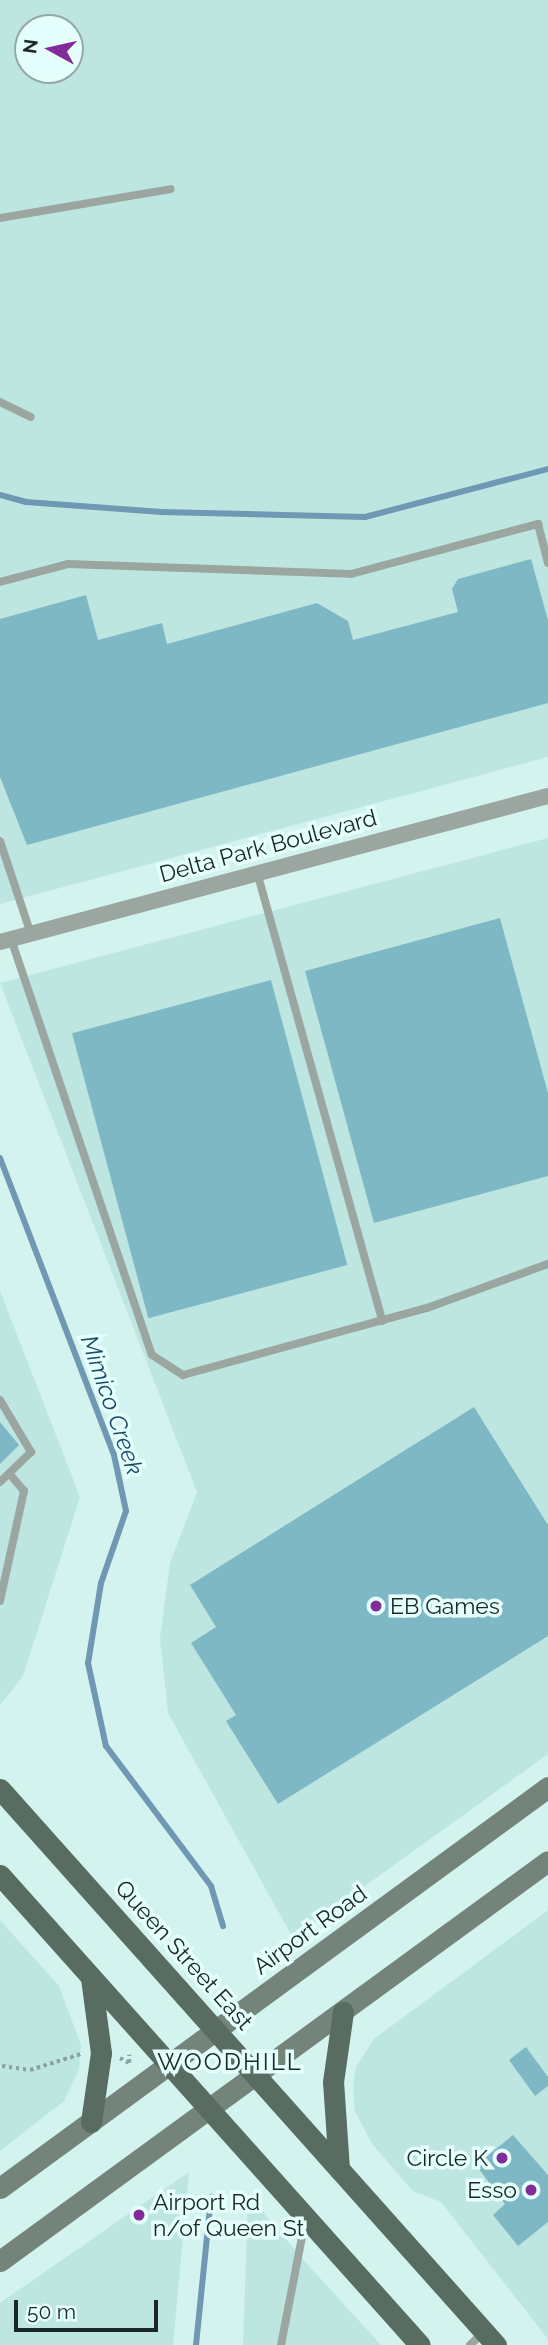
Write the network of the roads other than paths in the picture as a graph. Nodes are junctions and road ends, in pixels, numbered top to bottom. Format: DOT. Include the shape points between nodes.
graph roads {
  1 [pos="171,189"];
  2 [pos="0,218"];
  3 [pos="0,402"];
  4 [pos="31,417"];
  5 [pos="548,563"];
  6 [pos="0,582"];
  7 [pos="548,796"];
  8 [pos="0,841"];
  9 [pos="257,872"];
  10 [pos="31,934"];
  11 [pos="6,941"];
  12 [pos="548,1264"];
  13 [pos="382,1321"];
  14 [pos="0,1400"];
  15 [pos="9,1473"];
  16 [pos="0,1482"];
  17 [pos="0,1601"];
  18 [pos="548,1787"];
  19 [pos="0,1789"];
  20 [pos="548,1861"];
  21 [pos="0,1875"];
  22 [pos="91,1978"];
  23 [pos="343,2012"];
  24 [pos="216,2031"];
  25 [pos="170,2065"];
  26 [pos="256,2076"];
  27 [pos="209,2110"];
  28 [pos="91,2122"];
  29 [pos="338,2169"];
  30 [pos="0,2188"];
  31 [pos="306,2217"];
  32 [pos="0,2261"];
  33 [pos="483,2341"];
  34 [pos="281,2345"];
  35 [pos="420,2345"];
  1 -- 2 [label="lane"];
  3 -- 4 [label="lane"];
  5 -- 6 [label="lane" via="538,524 351,574 68,564"];
  7 -- 9 [label="street, Delta Park Boulevard"];
  8 -- 10 [label="lane"];
  9 -- 10 [label="street, Delta Park Boulevard"];
  9 -- 13 [label="lane"];
  10 -- 11 [label="street, Delta Park Boulevard"];
  11 -- 13 [label="lane" via="152,1355 183,1374"];
  12 -- 13 [label="lane"];
  14 -- 15 [label="lane" via="31,1452"];
  15 -- 16 [label="lane"];
  15 -- 17 [label="lane" via="24,1491"];
  18 -- 24 [label="main road, Airport Road"];
  19 -- 24 [label="main road, Queen Street East"];
  20 -- 23 [label="main road"];
  21 -- 22 [label="main road"];
  22 -- 25 [label="main road"];
  22 -- 28 [label="main road" via="101,2053"];
  23 -- 26 [label="main road"];
  23 -- 29 [label="main road" via="333,2082"];
  24 -- 25 [label="main road, Airport Road"];
  24 -- 26 [label="main road, Queen Street East"];
  25 -- 27 [label="main road"];
  25 -- 28 [label="main road, Airport Road"];
  26 -- 27 [label="main road"];
  26 -- 29 [label="main road, Queen Street East"];
  27 -- 31 [label="main road"];
  27 -- 32 [label="main road"];
  28 -- 30 [label="main road, Airport Road"];
  29 -- 33 [label="main road, Queen Street East"];
  31 -- 34 [label="lane"];
  31 -- 35 [label="main road"];
}
